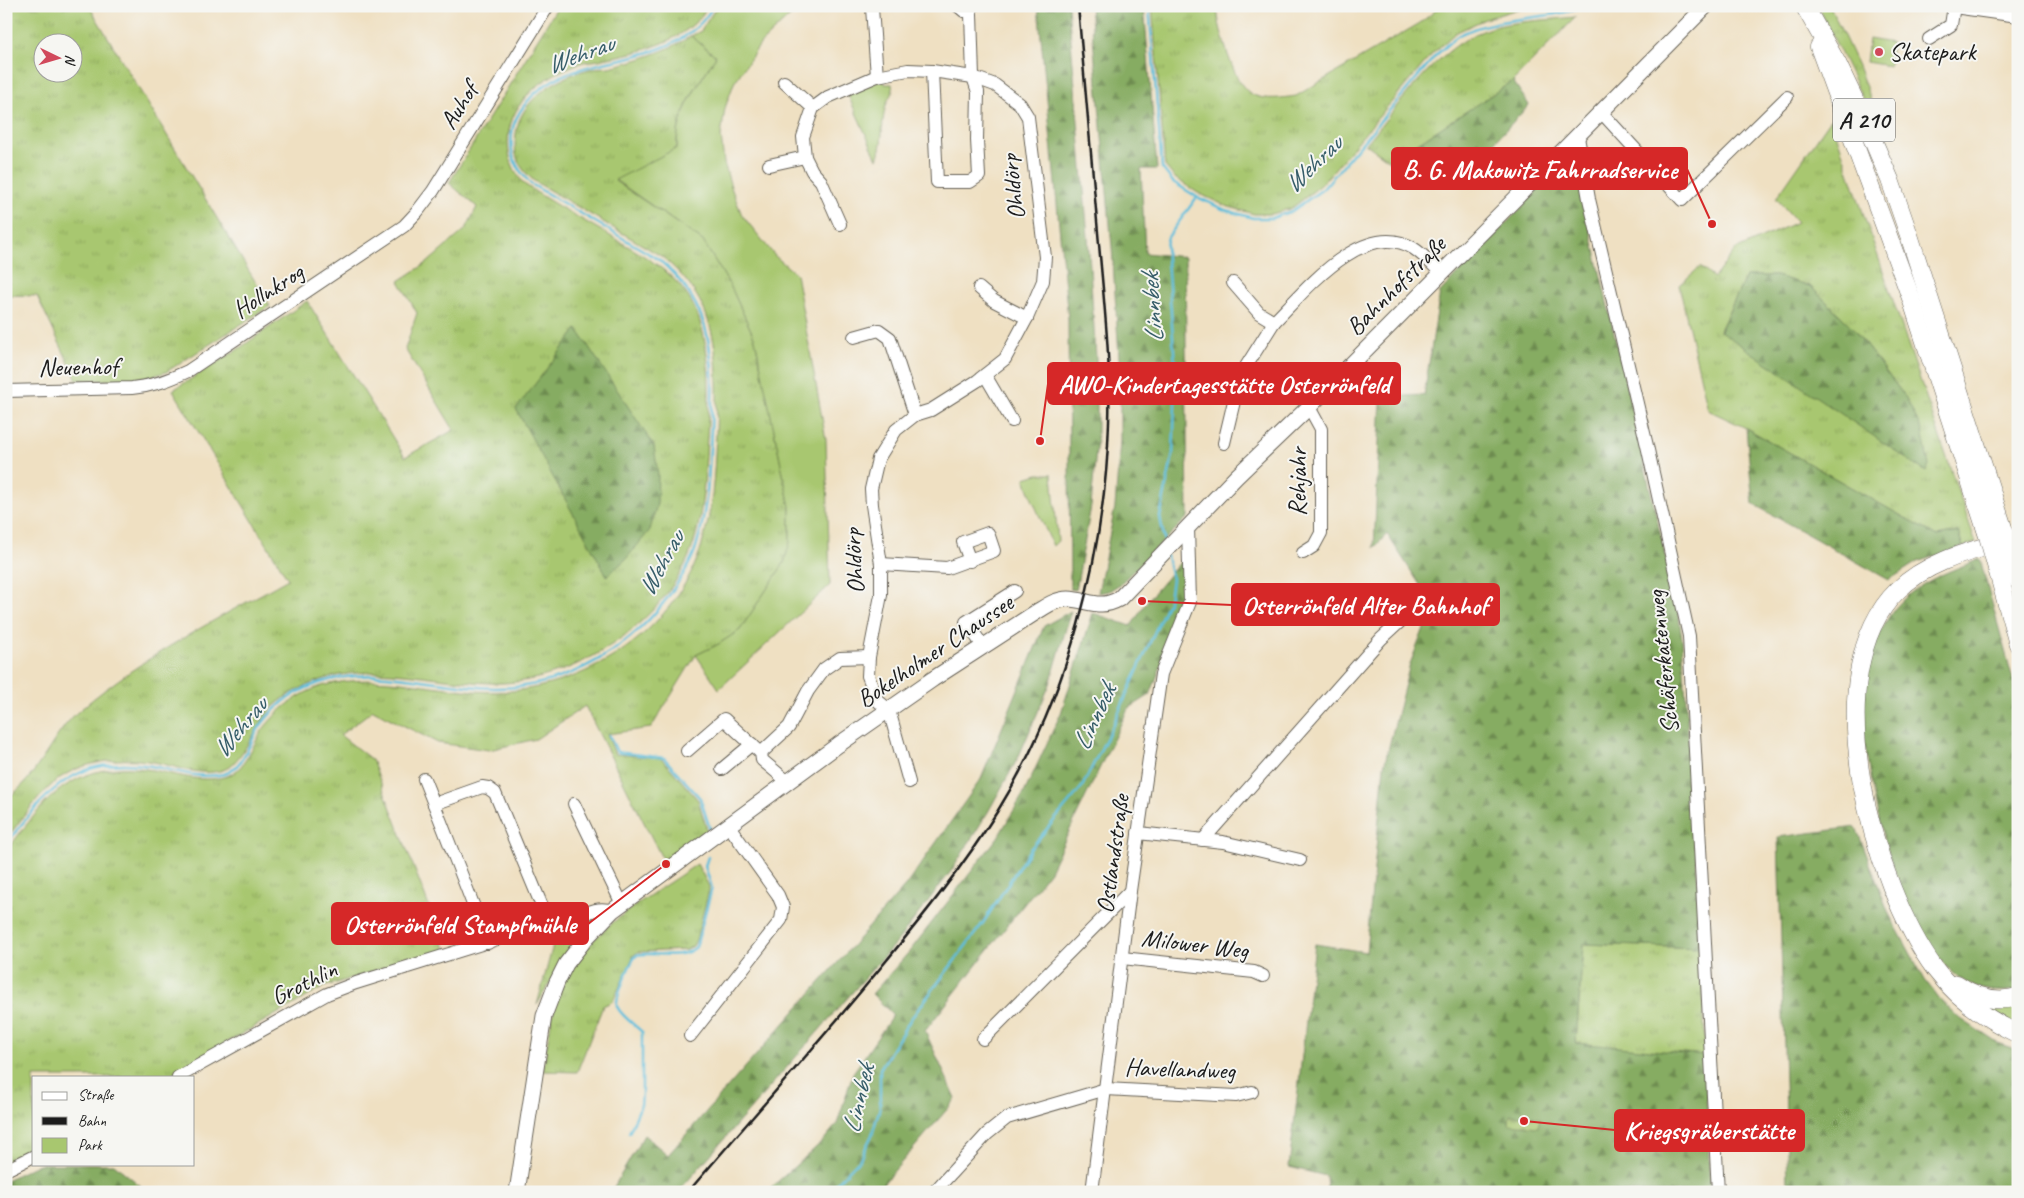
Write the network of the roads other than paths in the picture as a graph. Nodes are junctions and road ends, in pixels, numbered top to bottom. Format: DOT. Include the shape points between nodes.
graph roads {
  1 [pos="548,6"];
  2 [pos="1706,6"];
  3 [pos="871,7"];
  4 [pos="966,7"];
  5 [pos="1805,7"];
  6 [pos="1954,7"];
  7 [pos="2018,16"];
  8 [pos="1929,39"];
  9 [pos="932,71"];
  10 [pos="877,76"];
  11 [pos="973,77"];
  12 [pos="784,82"];
  13 [pos="1787,97"];
  14 [pos="813,108"];
  15 [pos="1602,113"];
  16 [pos="1578,137"];
  17 [pos="805,157"];
  18 [pos="769,165"];
  19 [pos="840,224"];
  20 [pos="404,226"];
  21 [pos="1442,274"];
  22 [pos="1233,283"];
  23 [pos="979,288"];
  24 [pos="1027,318"];
  25 [pos="1274,322"];
  26 [pos="854,337"];
  27 [pos="985,375"];
  28 [pos="152,386"];
  29 [pos="6,392"];
  30 [pos="1310,407"];
  31 [pos="915,416"];
  32 [pos="1012,421"];
  33 [pos="1224,443"];
  34 [pos="1188,527"];
  35 [pos="2002,542"];
  36 [pos="1303,553"];
  37 [pos="970,560"];
  38 [pos="881,564"];
  39 [pos="2018,580"];
  40 [pos="1015,590"];
  41 [pos="1119,599"];
  42 [pos="1408,618"];
  43 [pos="2018,644"];
  44 [pos="984,646"];
  45 [pos="869,657"];
  46 [pos="889,710"];
  47 [pos="757,749"];
  48 [pos="687,751"];
  49 [pos="722,769"];
  50 [pos="424,779"];
  51 [pos="788,782"];
  52 [pos="910,782"];
  53 [pos="434,804"];
  54 [pos="574,804"];
  55 [pos="729,826"];
  56 [pos="1138,833"];
  57 [pos="1203,840"];
  58 [pos="1300,860"];
  59 [pos="1130,891"];
  60 [pos="621,905"];
  61 [pos="549,923"];
  62 [pos="488,943"];
  63 [pos="1924,950"];
  64 [pos="1122,958"];
  65 [pos="1263,976"];
  66 [pos="2018,997"];
  67 [pos="2018,1034"];
  68 [pos="690,1036"];
  69 [pos="983,1039"];
  70 [pos="180,1076"];
  71 [pos="1106,1089"];
  72 [pos="1252,1092"];
  73 [pos="32,1157"];
  74 [pos="6,1170"];
  75 [pos="517,1192"];
  76 [pos="934,1192"];
  77 [pos="1092,1192"];
  78 [pos="1718,1192"];
  1 -- 20 [label="street, Auhof" via="433,191"];
  2 -- 15 [label="main road, Bahnhofstraße"];
  3 -- 10 [label="street"];
  4 -- 11 [label="street, Ohldörp" via="971,14"];
  5 -- 35 [label="highway, A 210" via="1846,82 1890,180"];
  6 -- 7 [label="street"];
  6 -- 8 [label="street" via="1951,25"];
  9 -- 10 [label="street, Ohldörp" via="908,70"];
  9 -- 11 [label="street, Ohldörp"];
  9 -- 11 [label="street, Ohldörp" via="937,182 970,182 979,176 978,92"];
  10 -- 14 [label="street, Ohldörp" via="828,97"];
  11 -- 24 [label="street, Ohldörp" via="1006,93 1020,104 1028,117 1044,257 1043,281"];
  12 -- 14 [label="street"];
  13 -- 15 [label="street" via="1682,200"];
  14 -- 17 [label="street" via="803,137"];
  15 -- 16 [label="main road, Bahnhofstraße"];
  16 -- 21 [label="main road, Bahnhofstraße"];
  16 -- 78 [label="street, Schäferkatenweg" via="1688,636"];
  17 -- 18 [label="street"];
  17 -- 19 [label="street" via="821,181"];
  20 -- 28 [label="street, Hollnkrog" via="188,371"];
  21 -- 25 [label="street" via="1413,248 1393,242 1370,244 1356,249 1327,269"];
  21 -- 30 [label="main road, Bahnhofstraße"];
  22 -- 25 [label="street" via="1259,313"];
  23 -- 24 [label="street" via="994,301"];
  24 -- 27 [label="street, Ohldörp" via="1005,359"];
  25 -- 33 [label="street" via="1240,376"];
  26 -- 31 [label="street" via="879,330 890,338"];
  27 -- 31 [label="street, Ohldörp"];
  27 -- 32 [label="street"];
  28 -- 29 [label="street, Neuenhof"];
  30 -- 34 [label="main road, Bahnhofstraße"];
  30 -- 36 [label="street, Rehjahr" via="1320,429 1321,533 1314,546"];
  31 -- 38 [label="street, Ohldörp" via="896,430 876,466 871,489"];
  34 -- 41 [label="main road, Bahnhofstraße"];
  34 -- 56 [label="street, Ostlandstraße" via="1190,602 1161,674"];
  35 -- 39 [label="highway, A 210"];
  35 -- 43 [label="highway, A 210"];
  35 -- 63 [label="highway" via="1934,565 1897,590 1878,615 1867,637 1857,679 1857,745 1874,837 1887,874"];
  37 -- 38 [label="street" via="947,568"];
  38 -- 45 [label="street, Ohldörp" via="881,595"];
  40 -- 44 [label="street" via="966,622"];
  41 -- 44 [label="main road, Bokelholmer Chaussee" via="1100,605 1067,599 1055,601"];
  42 -- 57 [label="street" via="1381,639"];
  44 -- 46 [label="main road, Bokelholmer Chaussee"];
  45 -- 46 [label="street, Ohldörp" via="868,676 878,701"];
  45 -- 47 [label="street" via="840,658 824,669 788,726"];
  46 -- 51 [label="main road, Bokelholmer Chaussee"];
  46 -- 52 [label="street"];
  47 -- 48 [label="street" via="724,719"];
  47 -- 49 [label="street"];
  47 -- 51 [label="street" via="762,760"];
  50 -- 53 [label="street"];
  51 -- 55 [label="main road, Bokelholmer Chaussee"];
  53 -- 61 [label="street" via="482,787 495,793"];
  53 -- 62 [label="street"];
  54 -- 60 [label="street"];
  55 -- 60 [label="main road, Bokelholmer Chaussee"];
  55 -- 68 [label="street" via="783,907 780,920"];
  56 -- 57 [label="street"];
  56 -- 59 [label="street, Ostlandstraße"];
  57 -- 58 [label="street"];
  59 -- 64 [label="street, Ostlandstraße"];
  59 -- 69 [label="street"];
  60 -- 61 [label="street, Grothlin" via="602,908 567,922"];
  60 -- 75 [label="main road, Bokelholmer Chaussee" via="574,953 550,998 540,1035"];
  61 -- 62 [label="street, Grothlin"];
  62 -- 70 [label="street, Grothlin" via="327,994"];
  63 -- 66 [label="highway" via="1950,978 1976,996 1994,1000"];
  63 -- 67 [label="highway" via="1935,969 1978,1012"];
  64 -- 65 [label="street, Milower Weg" via="1254,972"];
  64 -- 71 [label="street, Ostlandstraße"];
  71 -- 72 [label="street, Havellandweg" via="1236,1096"];
  71 -- 76 [label="street, Havellandweg" via="1007,1118 987,1134"];
  71 -- 77 [label="street, Ostlandstraße"];
  73 -- 74 [label="street"];
}
